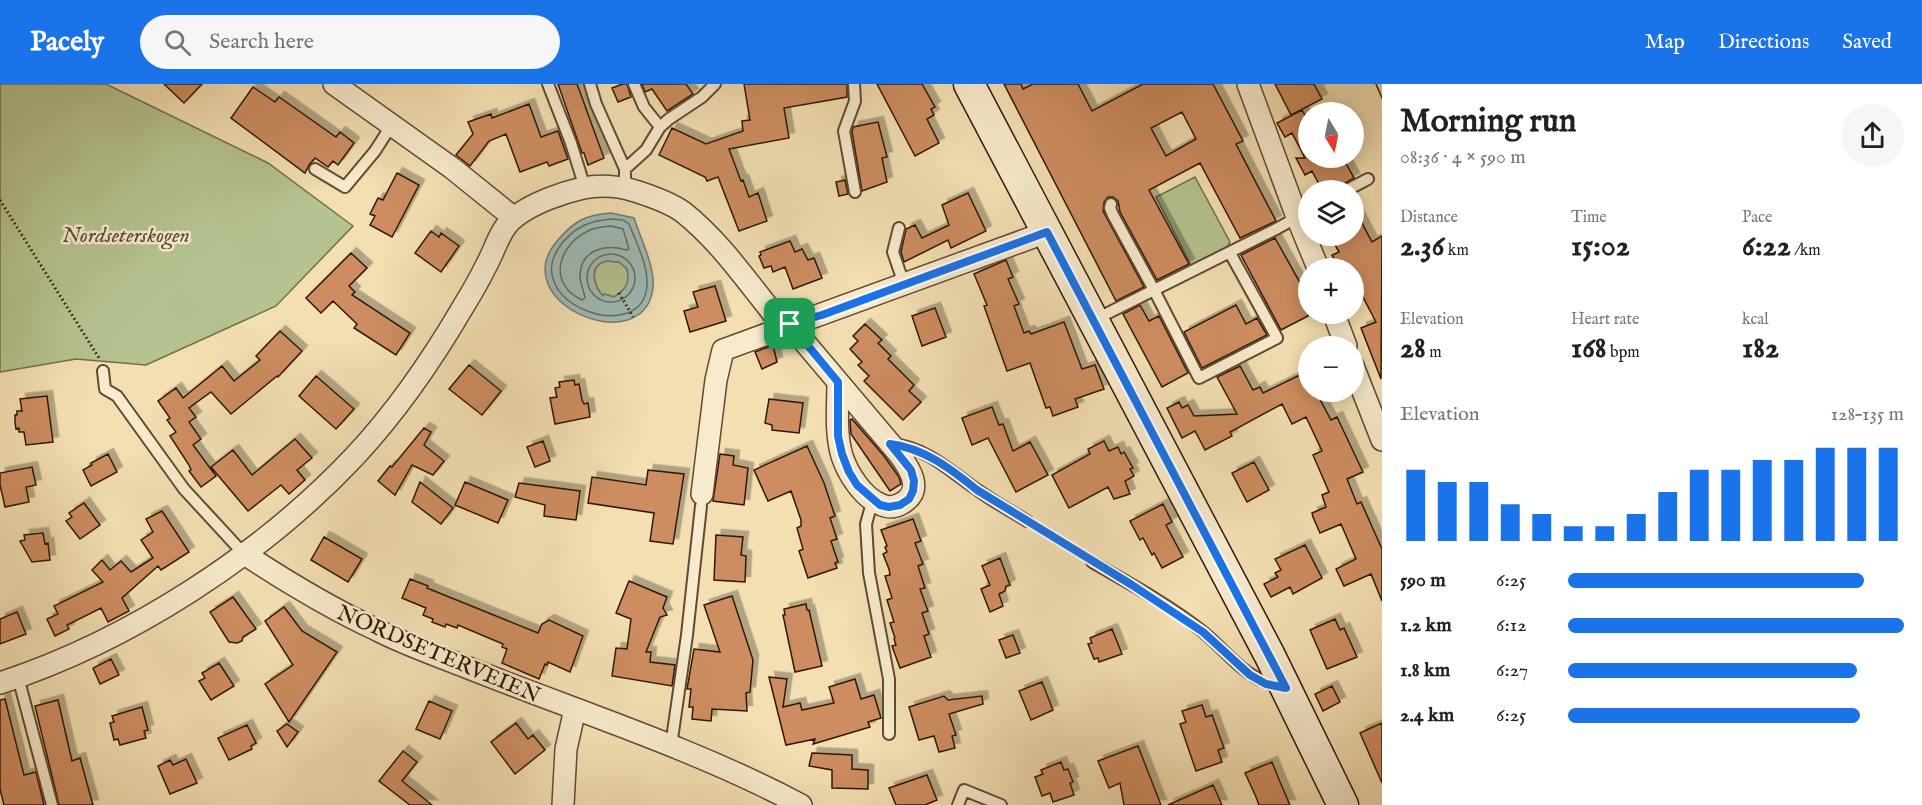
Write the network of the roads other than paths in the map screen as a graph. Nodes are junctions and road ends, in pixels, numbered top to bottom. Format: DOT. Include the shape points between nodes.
graph roads {
  1 [pos="334,84"];
  2 [pos="548,84"];
  3 [pos="590,84"];
  4 [pos="634,84"];
  5 [pos="715,84"];
  6 [pos="854,84"];
  7 [pos="969,84"];
  8 [pos="1248,84"];
  9 [pos="391,126"];
  10 [pos="660,127"];
  11 [pos="315,170"];
  12 [pos="625,179"];
  13 [pos="1368,179"];
  14 [pos="1364,181"];
  15 [pos="585,188"];
  16 [pos="855,192"];
  17 [pos="1111,204"];
  18 [pos="1298,204"];
  19 [pos="1298,216"];
  20 [pos="514,218"];
  21 [pos="899,228"];
  22 [pos="1047,232"];
  23 [pos="1230,253"];
  24 [pos="904,284"];
  25 [pos="1154,290"];
  26 [pos="1093,320"];
  27 [pos="787,325"];
  28 [pos="103,371"];
  29 [pos="838,382"];
  30 [pos="1364,394"];
  31 [pos="1382,440"];
  32 [pos="890,444"];
  33 [pos="873,499"];
  34 [pos="701,500"];
  35 [pos="1027,521"];
  36 [pos="243,553"];
  37 [pos="1092,562"];
  38 [pos="9,680"];
  39 [pos="1286,688"];
  40 [pos="575,709"];
  41 [pos="889,734"];
  42 [pos="671,746"];
  43 [pos="52,805"];
  44 [pos="563,805"];
  45 [pos="801,805"];
  46 [pos="958,805"];
  47 [pos="1001,805"];
  48 [pos="1343,805"];
  1 -- 9 [label="street"];
  2 -- 15 [label="lane"];
  3 -- 12 [label="lane"];
  4 -- 10 [label="lane" via="639,99"];
  5 -- 10 [label="lane"];
  6 -- 16 [label="lane" via="855,101 844,132"];
  7 -- 22 [label="main road"];
  8 -- 18 [label="street"];
  9 -- 11 [label="lane" via="345,187"];
  9 -- 20 [label="street"];
  10 -- 12 [label="lane"];
  12 -- 15 [label="street"];
  12 -- 27 [label="street" via="659,200 686,210"];
  13 -- 14 [label="lane"];
  15 -- 20 [label="street" via="543,202"];
  17 -- 25 [label="lane" via="1113,215"];
  19 -- 23 [label="lane"];
  20 -- 36 [label="street" via="447,334 395,409 334,476 288,519"];
  21 -- 24 [label="lane" via="893,252"];
  22 -- 24 [label="street"];
  22 -- 26 [label="main road"];
  23 -- 25 [label="lane"];
  23 -- 25 [label="lane" via="1277,338 1199,378"];
  24 -- 27 [label="street"];
  25 -- 26 [label="lane"];
  26 -- 39 [label="main road"];
  27 -- 29 [label="street"];
  27 -- 34 [label="street" via="723,350"];
  28 -- 36 [label="lane, NORDSETERVEIEN" via="105,389 117,396 184,489"];
  29 -- 32 [label="street"];
  29 -- 33 [label="street" via="842,454 857,485"];
  30 -- 31 [label="street"];
  32 -- 33 [label="street" via="911,470 913,491 909,499 897,506 880,505"];
  32 -- 35 [label="lane" via="921,451"];
  33 -- 41 [label="lane" via="866,524 869,573 889,680"];
  34 -- 42 [label="lane"];
  36 -- 38 [label="street" via="184,595 129,627 73,656"];
  36 -- 40 [label="street, NORDSETERVEIEN" via="297,588 377,631"];
  37 -- 39 [label="lane" via="1203,632 1250,675 1266,684"];
  38 -- 43 [label="lane"];
  39 -- 48 [label="main road"];
  40 -- 42 [label="street, NORDSETERVEIEN"];
  40 -- 44 [label="street" via="566,749"];
  42 -- 45 [label="street, NORDSETERVEIEN"];
  46 -- 47 [label="lane" via="964,790"];
}
